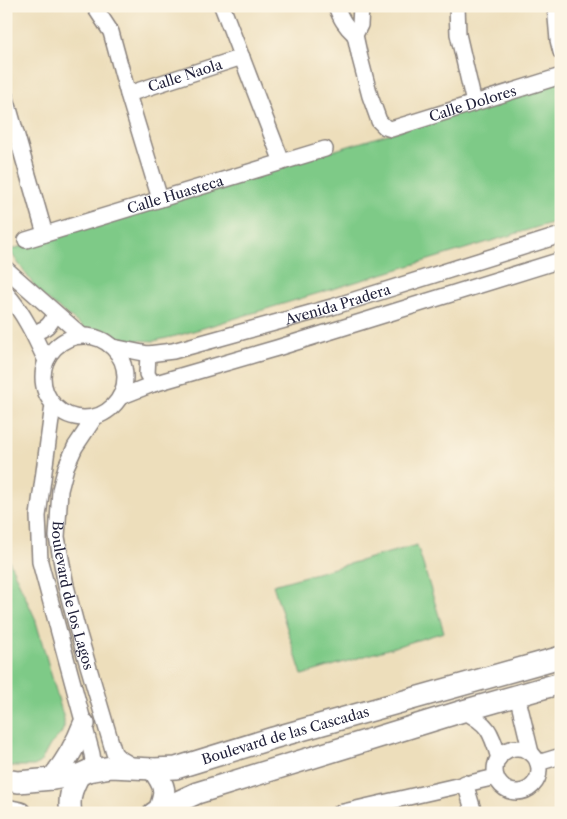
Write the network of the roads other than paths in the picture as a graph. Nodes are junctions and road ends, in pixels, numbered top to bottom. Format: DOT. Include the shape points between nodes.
graph roads {
  1 [pos="94,6"];
  2 [pos="222,6"];
  3 [pos="336,6"];
  4 [pos="361,6"];
  5 [pos="457,6"];
  6 [pos="555,6"];
  7 [pos="355,35"];
  8 [pos="561,52"];
  9 [pos="242,57"];
  10 [pos="561,76"];
  11 [pos="128,94"];
  12 [pos="6,98"];
  13 [pos="474,103"];
  14 [pos="325,149"];
  15 [pos="282,162"];
  16 [pos="160,199"];
  17 [pos="45,234"];
  18 [pos="561,235"];
  19 [pos="26,240"];
  20 [pos="561,260"];
  21 [pos="470,264"];
  22 [pos="6,269"];
  23 [pos="475,286"];
  24 [pos="6,293"];
  25 [pos="332,306"];
  26 [pos="55,313"];
  27 [pos="338,328"];
  28 [pos="34,333"];
  29 [pos="81,335"];
  30 [pos="113,347"];
  31 [pos="148,354"];
  32 [pos="46,361"];
  33 [pos="153,384"];
  34 [pos="120,397"];
  35 [pos="53,404"];
  36 [pos="95,417"];
  37 [pos="49,440"];
  38 [pos="75,446"];
  39 [pos="561,657"];
  40 [pos="561,683"];
  41 [pos="517,696"];
  42 [pos="464,711"];
  43 [pos="84,724"];
  44 [pos="561,756"];
  45 [pos="498,758"];
  46 [pos="535,758"];
  47 [pos="144,768"];
  48 [pos="83,773"];
  49 [pos="496,777"];
  50 [pos="52,779"];
  51 [pos="6,780"];
  52 [pos="465,783"];
  53 [pos="376,809"];
  54 [pos="6,810"];
  55 [pos="156,811"];
  56 [pos="20,813"];
  57 [pos="71,813"];
  58 [pos="339,813"];
  59 [pos="474,813"];
  1 -- 11 [label="street" via="111,32"];
  2 -- 9 [label="street"];
  3 -- 7 [label="street" via="341,20"];
  4 -- 7 [label="street" via="360,25"];
  5 -- 13 [label="street" via="458,34"];
  6 -- 8 [label="street"];
  7 -- 13 [label="street, Calle Dolores" via="370,96 379,121 385,127 391,128"];
  9 -- 11 [label="street, Calle Naola"];
  9 -- 15 [label="street"];
  10 -- 13 [label="street, Calle Dolores"];
  11 -- 16 [label="street"];
  12 -- 17 [label="street"];
  14 -- 15 [label="street, Calle Huasteca"];
  15 -- 16 [label="street, Calle Huasteca"];
  16 -- 17 [label="street, Calle Huasteca"];
  17 -- 19 [label="street, Calle Huasteca"];
  18 -- 21 [label="street, Avenida Pradera"];
  20 -- 23 [label="street, Avenida Pradera"];
  21 -- 23 [label="street"];
  21 -- 25 [label="street, Avenida Pradera"];
  22 -- 26 [label="street"];
  23 -- 27 [label="street, Avenida Pradera"];
  24 -- 28 [label="street"];
  25 -- 27 [label="street"];
  25 -- 31 [label="street, Avenida Pradera" via="173,351"];
  26 -- 28 [label="street" via="47,327"];
  26 -- 29 [label="street"];
  27 -- 33 [label="street, Avenida Pradera"];
  28 -- 32 [label="street"];
  29 -- 30 [label="street" via="98,338"];
  29 -- 32 [label="street" via="60,343"];
  30 -- 31 [label="street, Avenida Pradera"];
  30 -- 34 [label="street" via="125,370 125,384"];
  31 -- 33 [label="street" via="147,374"];
  32 -- 35 [label="street" via="43,384"];
  33 -- 34 [label="street, Avenida Pradera"];
  34 -- 36 [label="street" via="110,410"];
  35 -- 36 [label="street" via="72,417"];
  35 -- 37 [label="street, Boulevard de los Lagos"];
  36 -- 38 [label="street, Boulevard de los Lagos"];
  37 -- 38 [label="street" via="63,440"];
  37 -- 43 [label="street, Boulevard de los Lagos" via="38,516 40,562"];
  38 -- 47 [label="street, Boulevard de los Lagos" via="66,468 57,537 66,586 114,753"];
  39 -- 47 [label="main road, Boulevard de las Cascadas" via="176,768"];
  40 -- 41 [label="main road, Boulevard de las Cascadas"];
  41 -- 42 [label="main road, Boulevard de las Cascadas"];
  41 -- 46 [label="street"];
  42 -- 45 [label="street" via="484,724 491,734"];
  42 -- 55 [label="main road, Boulevard de las Cascadas" via="198,793"];
  43 -- 48 [label="street, Boulevard de los Lagos" via="93,761"];
  43 -- 50 [label="main road" via="64,765"];
  44 -- 46 [label="street"];
  45 -- 46 [label="street" via="508,750 520,748"];
  45 -- 49 [label="street"];
  46 -- 49 [label="street" via="536,782 520,792 503,787"];
  47 -- 48 [label="main road, Boulevard de las Cascadas" via="110,767"];
  47 -- 55 [label="main road" via="164,787 164,797"];
  48 -- 50 [label="main road, Boulevard de las Cascadas"];
  48 -- 57 [label="main road" via="72,788"];
  49 -- 52 [label="street"];
  50 -- 51 [label="main road, Boulevard de las Cascadas"];
  52 -- 53 [label="street"];
  52 -- 59 [label="street"];
  53 -- 58 [label="street"];
  54 -- 56 [label="main road"];
}
